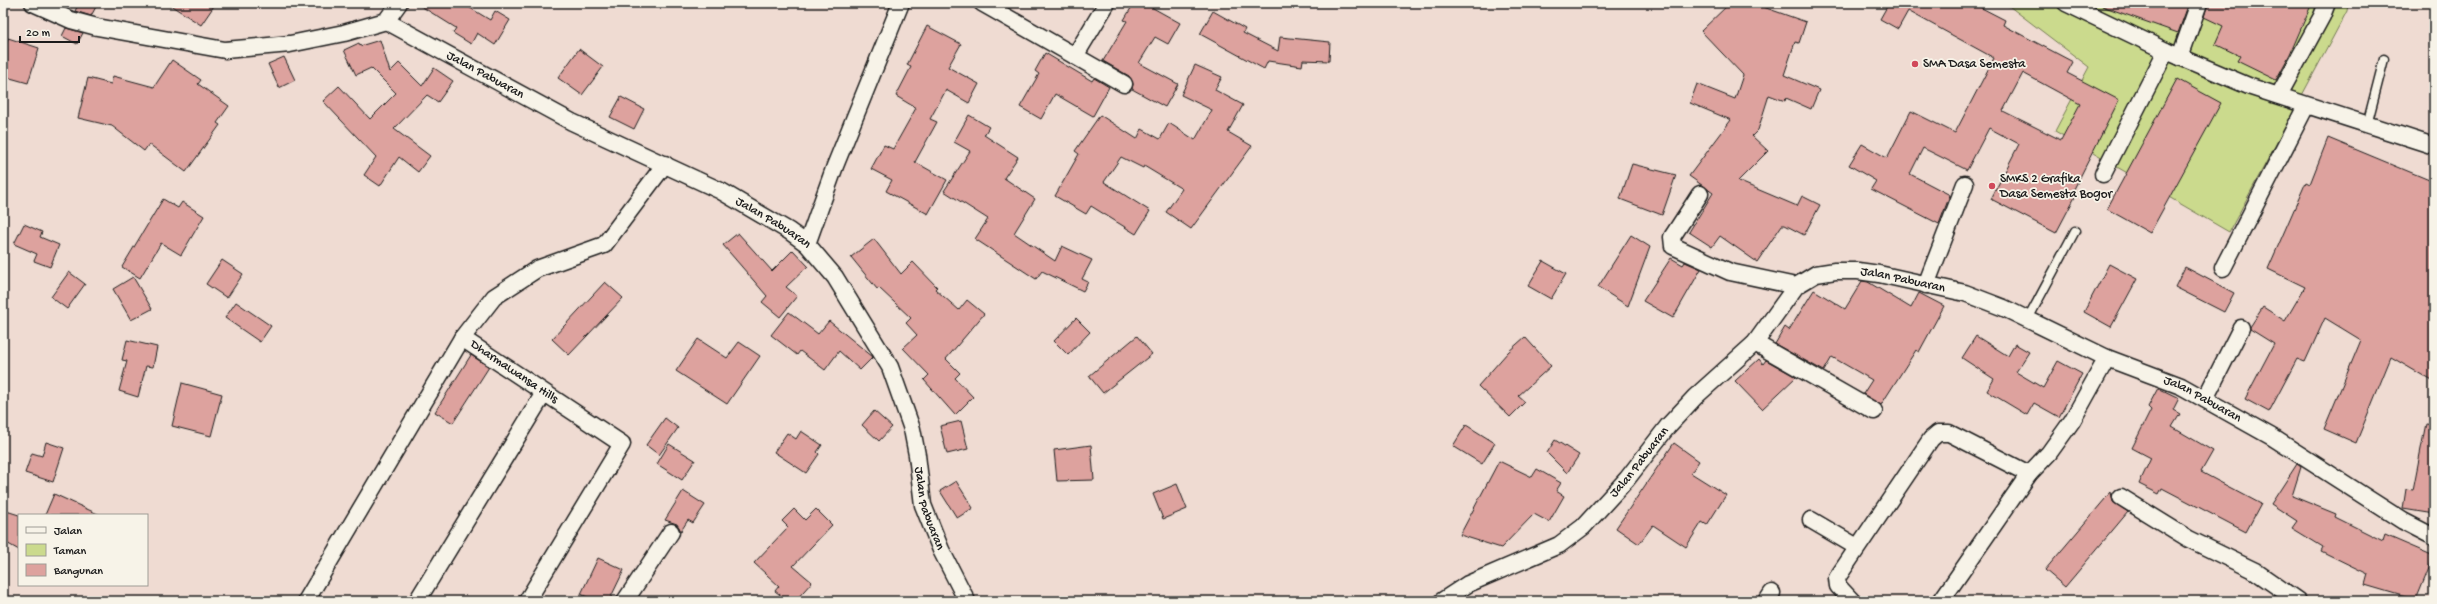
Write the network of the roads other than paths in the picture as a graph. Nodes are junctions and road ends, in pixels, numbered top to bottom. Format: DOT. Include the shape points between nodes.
graph roads {
  1 [pos="33,3"];
  2 [pos="399,3"];
  3 [pos="901,3"];
  4 [pos="982,3"];
  5 [pos="1107,3"];
  6 [pos="2199,3"];
  7 [pos="2326,3"];
  8 [pos="2072,4"];
  9 [pos="386,21"];
  10 [pos="2166,51"];
  11 [pos="1075,56"];
  12 [pos="2180,57"];
  13 [pos="2384,59"];
  14 [pos="1124,84"];
  15 [pos="2279,95"];
  16 [pos="2306,106"];
  17 [pos="2367,125"];
  18 [pos="2434,146"];
  19 [pos="665,164"];
  20 [pos="2103,174"];
  21 [pos="1965,184"];
  22 [pos="1700,194"];
  23 [pos="2075,231"];
  24 [pos="807,244"];
  25 [pos="2223,268"];
  26 [pos="1926,285"];
  27 [pos="1796,286"];
  28 [pos="2028,319"];
  29 [pos="2241,328"];
  30 [pos="462,338"];
  31 [pos="1755,343"];
  32 [pos="2107,358"];
  33 [pos="544,393"];
  34 [pos="2205,399"];
  35 [pos="1874,411"];
  36 [pos="2029,474"];
  37 [pos="2121,497"];
  38 [pos="1811,520"];
  39 [pos="671,532"];
  40 [pos="2434,537"];
  41 [pos="1857,547"];
  42 [pos="306,601"];
  43 [pos="417,601"];
  44 [pos="527,601"];
  45 [pos="625,601"];
  46 [pos="967,601"];
  47 [pos="1442,601"];
  48 [pos="1852,601"];
  49 [pos="1941,601"];
  50 [pos="2298,601"];
  1 -- 9 [label="street" via="71,20 97,27 225,50 290,44 344,34"];
  2 -- 9 [label="street"];
  3 -- 24 [label="street" via="835,166"];
  4 -- 11 [label="street"];
  5 -- 11 [label="street"];
  6 -- 12 [label="street"];
  7 -- 15 [label="street" via="2322,16"];
  8 -- 10 [label="street"];
  9 -- 19 [label="street, Jalan Pabuaran" via="572,122"];
  10 -- 12 [label="street"];
  10 -- 20 [label="street"];
  11 -- 14 [label="street"];
  12 -- 15 [label="street" via="2251,87"];
  13 -- 17 [label="lane"];
  15 -- 16 [label="street"];
  16 -- 17 [label="street"];
  16 -- 25 [label="street"];
  17 -- 18 [label="street"];
  19 -- 24 [label="street, Jalan Pabuaran" via="743,204"];
  19 -- 30 [label="street, Dharmawansa Hills" via="604,245 537,269 494,297"];
  21 -- 26 [label="street"];
  22 -- 27 [label="street" via="1672,237 1673,246 1730,272"];
  23 -- 28 [label="lane"];
  24 -- 46 [label="street, Jalan Pabuaran" via="835,278 890,367 912,429 918,455 923,505 941,550"];
  26 -- 27 [label="street, Jalan Pabuaran" via="1879,274 1850,271 1816,274"];
  26 -- 28 [label="street, Jalan Pabuaran" via="1964,293"];
  27 -- 31 [label="street, Jalan Pabuaran"];
  28 -- 32 [label="street, Jalan Pabuaran"];
  29 -- 34 [label="street"];
  30 -- 33 [label="street, Dharmawansa Hills"];
  30 -- 42 [label="street"];
  31 -- 35 [label="street"];
  31 -- 47 [label="street, Jalan Pabuaran" via="1695,397 1663,432 1627,479 1583,527 1559,545 1468,584"];
  32 -- 34 [label="street, Jalan Pabuaran" via="2181,386"];
  32 -- 36 [label="street" via="2072,421 2049,453"];
  33 -- 43 [label="street"];
  33 -- 44 [label="street, Dharmawansa Hills" via="622,444"];
  34 -- 40 [label="street, Jalan Pabuaran" via="2272,437 2403,521"];
  36 -- 41 [label="street" via="1949,434 1938,433 1931,439"];
  36 -- 49 [label="street"];
  37 -- 50 [label="street" via="2189,539 2255,571"];
  38 -- 41 [label="street"];
  39 -- 45 [label="street"];
  41 -- 48 [label="street" via="1838,578 1838,586"];
}
